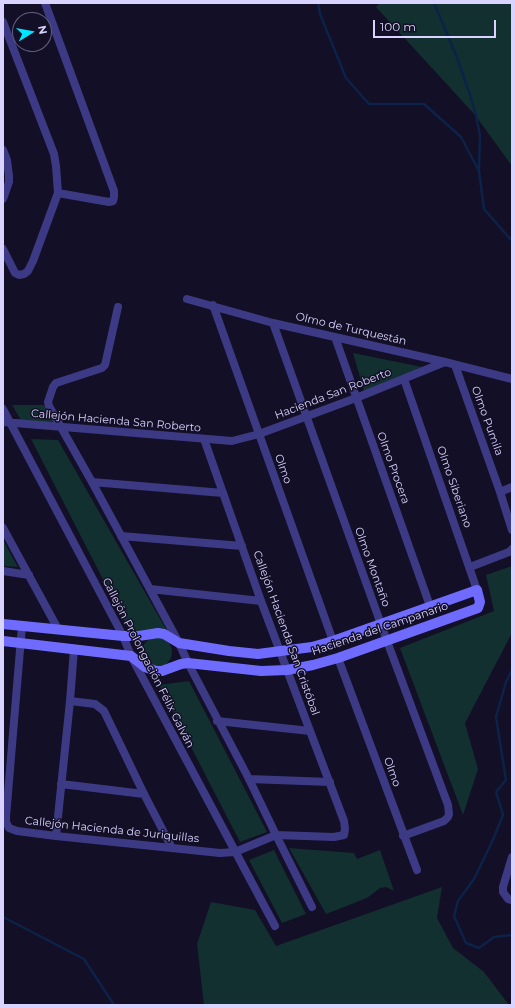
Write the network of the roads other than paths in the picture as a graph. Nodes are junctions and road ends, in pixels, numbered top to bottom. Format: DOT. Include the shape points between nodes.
graph roads {
  1 [pos="45,3"];
  2 [pos="3,22"];
  3 [pos="3,150"];
  4 [pos="58,193"];
  5 [pos="3,199"];
  6 [pos="3,249"];
  7 [pos="187,299"];
  8 [pos="212,305"];
  9 [pos="118,307"];
  10 [pos="273,323"];
  11 [pos="335,337"];
  12 [pos="445,362"];
  13 [pos="455,365"];
  14 [pos="404,379"];
  15 [pos="512,379"];
  16 [pos="356,398"];
  17 [pos="3,409"];
  18 [pos="307,416"];
  19 [pos="6,422"];
  20 [pos="61,428"];
  21 [pos="259,434"];
  22 [pos="204,439"];
  23 [pos="227,442"];
  24 [pos="92,482"];
  25 [pos="512,487"];
  26 [pos="500,492"];
  27 [pos="223,493"];
  28 [pos="3,528"];
  29 [pos="512,530"];
  30 [pos="121,536"];
  31 [pos="242,546"];
  32 [pos="512,549"];
  33 [pos="470,568"];
  34 [pos="3,571"];
  35 [pos="29,574"];
  36 [pos="150,590"];
  37 [pos="477,590"];
  38 [pos="261,601"];
  39 [pos="480,602"];
  40 [pos="430,606"];
  41 [pos="3,624"];
  42 [pos="381,624"];
  43 [pos="22,626"];
  44 [pos="58,629"];
  45 [pos="123,636"];
  46 [pos="3,641"];
  47 [pos="333,641"];
  48 [pos="387,641"];
  49 [pos="21,643"];
  50 [pos="179,643"];
  51 [pos="74,649"];
  52 [pos="281,652"];
  53 [pos="132,656"];
  54 [pos="338,658"];
  55 [pos="188,663"];
  56 [pos="287,670"];
  57 [pos="70,701"];
  58 [pos="217,721"];
  59 [pos="310,731"];
  60 [pos="249,779"];
  61 [pos="330,782"];
  62 [pos="61,784"];
  63 [pos="144,794"];
  64 [pos="276,835"];
  65 [pos="56,836"];
  66 [pos="403,836"];
  67 [pos="172,848"];
  68 [pos="236,852"];
  69 [pos="512,857"];
  70 [pos="417,870"];
  71 [pos="512,900"];
  72 [pos="312,907"];
  73 [pos="275,926"];
  1 -- 4 [label="street" via="114,197 113,201 109,202"];
  2 -- 4 [label="street" via="54,154"];
  3 -- 5 [label="street" via="9,176"];
  4 -- 6 [label="street" via="33,261 24,274 15,273"];
  7 -- 8 [label="street, Olmo de Turquestán"];
  8 -- 10 [label="street, Olmo de Turquestán"];
  8 -- 21 [label="street, Olmo"];
  9 -- 20 [label="street" via="105,365 53,386 48,402"];
  10 -- 11 [label="street, Olmo de Turquestán"];
  10 -- 18 [label="street, Olmo Montaño"];
  11 -- 12 [label="street, Olmo de Turquestán"];
  11 -- 16 [label="street, Olmo Procera"];
  12 -- 13 [label="street, Olmo de Turquestán"];
  12 -- 14 [label="street, Hacienda San Roberto"];
  13 -- 15 [label="street, Olmo de Turquestán"];
  13 -- 26 [label="street, Olmo Pumila"];
  14 -- 16 [label="street, Hacienda San Roberto"];
  14 -- 33 [label="street, Olmo Siberiano"];
  16 -- 18 [label="street, Hacienda San Roberto"];
  16 -- 40 [label="street, Olmo Procera"];
  17 -- 19 [label="street, Callejón Prolongación Félix Galván"];
  18 -- 21 [label="street, Hacienda San Roberto"];
  18 -- 42 [label="street, Olmo Montaño"];
  19 -- 20 [label="street, Callejón Hacienda San Roberto"];
  19 -- 45 [label="street, Callejón Prolongación Félix Galván"];
  20 -- 22 [label="street, Callejón Hacienda San Roberto"];
  20 -- 24 [label="street"];
  21 -- 23 [label="street, Hacienda San Roberto"];
  21 -- 47 [label="street, Olmo"];
  22 -- 23 [label="street, Callejón Hacienda San Roberto"];
  22 -- 27 [label="street, Callejón Hacienda San Cristóbal"];
  24 -- 27 [label="street"];
  24 -- 30 [label="street"];
  25 -- 26 [label="street"];
  26 -- 29 [label="street, Olmo Pumila"];
  27 -- 31 [label="street, Callejón Hacienda San Cristóbal"];
  28 -- 35 [label="street"];
  30 -- 31 [label="street"];
  30 -- 36 [label="street"];
  31 -- 38 [label="street, Callejón Hacienda San Cristóbal"];
  32 -- 33 [label="street"];
  33 -- 37 [label="street, Olmo Siberiano"];
  34 -- 35 [label="street"];
  35 -- 44 [label="street"];
  36 -- 38 [label="street"];
  36 -- 50 [label="street"];
  37 -- 39 [label="street, Olmo Siberiano"];
  37 -- 40 [label="street, Hacienda del Campanario"];
  38 -- 52 [label="street, Callejón Hacienda San Cristóbal"];
  39 -- 48 [label="street, Hacienda del Campanario" via="478,608"];
  40 -- 42 [label="street, Hacienda del Campanario"];
  41 -- 43 [label="street, Hacienda del Campanario"];
  42 -- 47 [label="street, Hacienda del Campanario"];
  42 -- 48 [label="street, Olmo Montaño"];
  43 -- 44 [label="street, Hacienda del Campanario"];
  43 -- 49 [label="street"];
  44 -- 45 [label="street, Hacienda del Campanario"];
  45 -- 50 [label="street, Hacienda del Campanario" via="158,633"];
  45 -- 53 [label="street, Callejón Prolongación Félix Galván"];
  46 -- 49 [label="street"];
  47 -- 52 [label="street, Hacienda del Campanario"];
  48 -- 54 [label="street, Hacienda del Campanario"];
  48 -- 66 [label="street, Olmo Montaño" via="449,810 444,821"];
  49 -- 51 [label="street"];
  49 -- 65 [label="street, Callejón Hacienda de Juriquillas" via="6,822 9,828 17,831"];
  50 -- 52 [label="street, Hacienda del Campanario" via="251,654"];
  50 -- 55 [label="street"];
  51 -- 53 [label="street"];
  51 -- 57 [label="street"];
  52 -- 56 [label="street, Callejón Hacienda San Cristóbal"];
  53 -- 55 [label="street, Hacienda del Campanario" via="145,667 156,671"];
  53 -- 68 [label="street, Callejón Prolongación Félix Galván"];
  54 -- 56 [label="street, Hacienda del Campanario"];
  54 -- 66 [label="street, Olmo"];
  55 -- 56 [label="street, Hacienda del Campanario" via="261,671"];
  55 -- 58 [label="street"];
  56 -- 59 [label="street, Callejón Hacienda San Cristóbal"];
  57 -- 62 [label="street"];
  57 -- 63 [label="street" via="95,704 104,711"];
  58 -- 59 [label="street"];
  58 -- 60 [label="street"];
  59 -- 61 [label="street, Callejón Hacienda San Cristóbal"];
  60 -- 61 [label="street"];
  60 -- 64 [label="street"];
  61 -- 64 [label="street, Callejón Hacienda San Cristóbal" via="345,825 344,835"];
  62 -- 63 [label="street"];
  62 -- 65 [label="street"];
  63 -- 67 [label="street"];
  64 -- 68 [label="street, Callejón Hacienda de Juriquillas"];
  64 -- 72 [label="street"];
  65 -- 67 [label="street, Callejón Hacienda de Juriquillas"];
  66 -- 70 [label="street, Olmo"];
  67 -- 68 [label="street, Callejón Hacienda de Juriquillas"];
  68 -- 73 [label="street, Callejón Prolongación Félix Galván"];
  69 -- 71 [label="street" via="503,887 503,892"];
}
